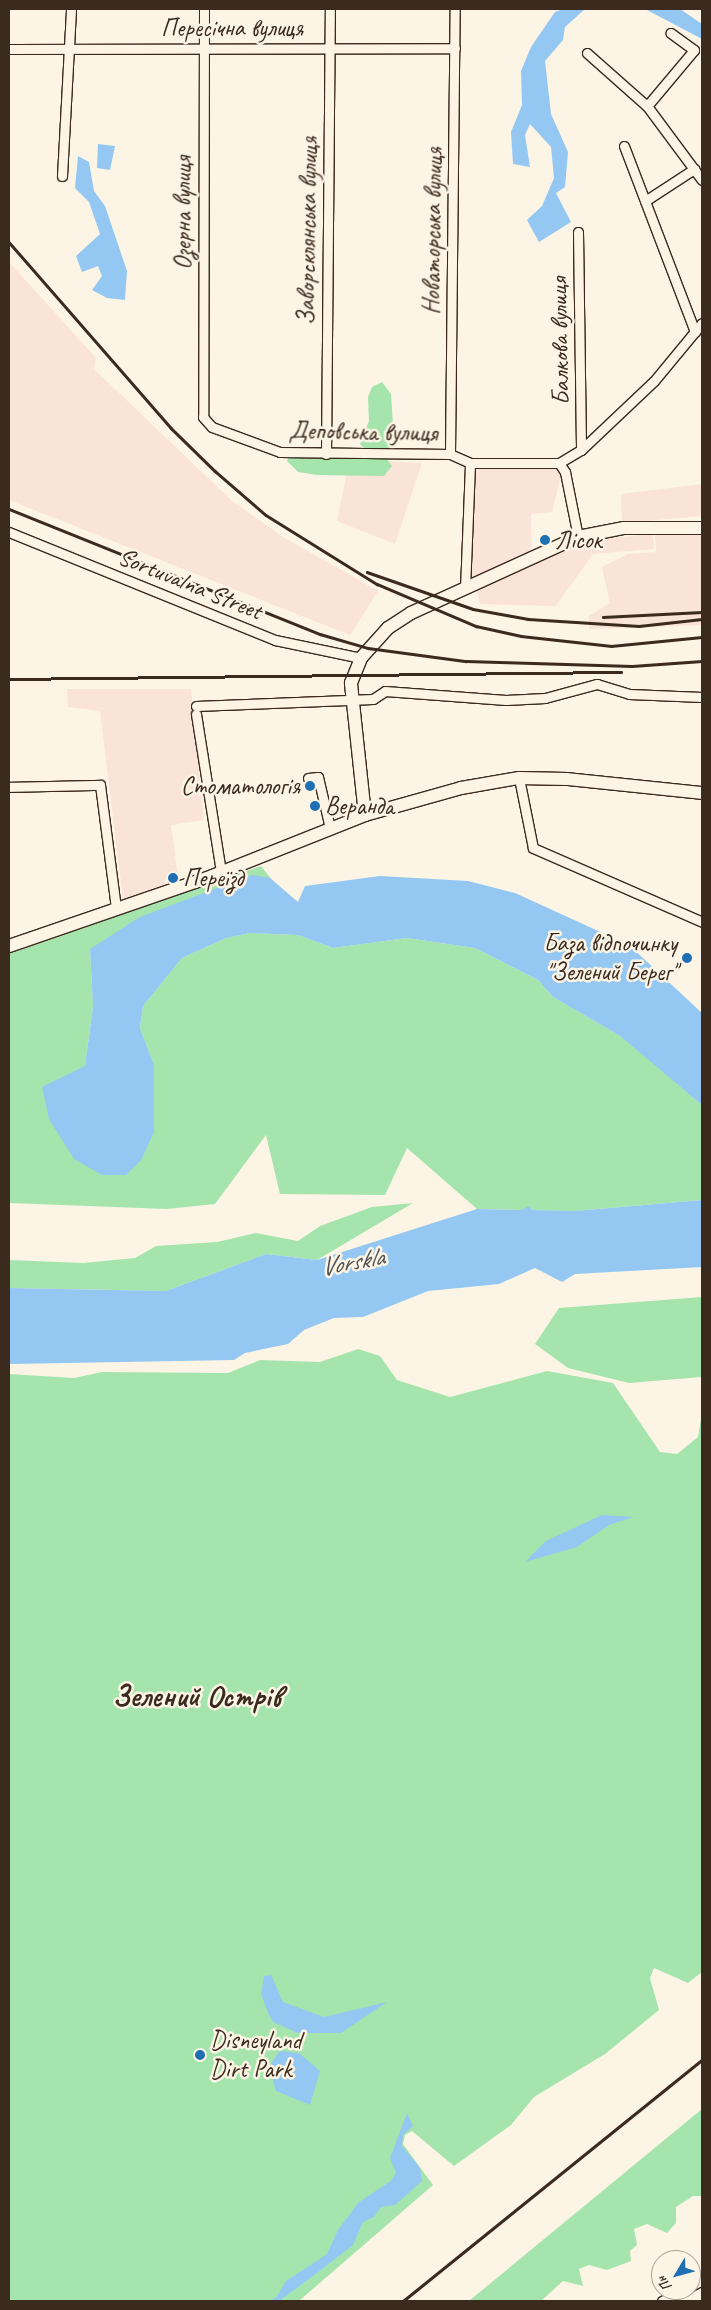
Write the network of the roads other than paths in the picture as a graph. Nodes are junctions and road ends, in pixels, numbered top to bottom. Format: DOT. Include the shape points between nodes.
graph roads {
  1 [pos="71,9"];
  2 [pos="204,9"];
  3 [pos="330,9"];
  4 [pos="455,9"];
  5 [pos="671,33"];
  6 [pos="69,48"];
  7 [pos="204,48"];
  8 [pos="330,48"];
  9 [pos="455,48"];
  10 [pos="9,49"];
  11 [pos="587,53"];
  12 [pos="647,106"];
  13 [pos="624,146"];
  14 [pos="694,169"];
  15 [pos="62,176"];
  16 [pos="702,180"];
  17 [pos="645,201"];
  18 [pos="578,232"];
  19 [pos="702,323"];
  20 [pos="695,332"];
  21 [pos="202,417"];
  22 [pos="581,450"];
  23 [pos="326,454"];
  24 [pos="450,454"];
  25 [pos="470,463"];
  26 [pos="559,463"];
  27 [pos="702,528"];
  28 [pos="9,532"];
  29 [pos="578,537"];
  30 [pos="465,589"];
  31 [pos="361,658"];
  32 [pos="702,697"];
  33 [pos="352,699"];
  34 [pos="308,778"];
  35 [pos="519,778"];
  36 [pos="9,787"];
  37 [pos="702,792"];
  38 [pos="365,815"];
  39 [pos="330,828"];
  40 [pos="222,872"];
  41 [pos="116,909"];
  42 [pos="702,922"];
  43 [pos="9,946"];
  1 -- 6 [label="street"];
  2 -- 7 [label="street, Озерна вулиця"];
  3 -- 8 [label="street, Заворсклянська вулиця"];
  4 -- 9 [label="street, Новаторська вулиця"];
  5 -- 12 [label="street" via="694,50"];
  6 -- 7 [label="street, Пересічна вулиця"];
  6 -- 10 [label="street, Пересічна вулиця"];
  6 -- 15 [label="street"];
  7 -- 8 [label="street, Пересічна вулиця"];
  7 -- 21 [label="street, Озерна вулиця"];
  8 -- 9 [label="street, Пересічна вулиця"];
  8 -- 23 [label="street, Заворсклянська вулиця"];
  9 -- 24 [label="street, Новаторська вулиця"];
  11 -- 12 [label="street"];
  12 -- 14 [label="street"];
  13 -- 17 [label="street"];
  14 -- 16 [label="street"];
  14 -- 17 [label="street"];
  17 -- 20 [label="street"];
  18 -- 22 [label="street, Балкова вулиця"];
  19 -- 20 [label="street"];
  20 -- 22 [label="street" via="654,381"];
  21 -- 23 [label="street, Деповська вулиця" via="212,427 280,452"];
  22 -- 26 [label="street"];
  23 -- 24 [label="street, Деповська вулиця"];
  24 -- 25 [label="street, Деповська вулиця"];
  25 -- 26 [label="street, Деповська вулиця"];
  25 -- 30 [label="street, Деповська вулиця"];
  26 -- 29 [label="street" via="566,472"];
  27 -- 29 [label="main road" via="624,528"];
  28 -- 31 [label="street, Sortuvalna Street" via="275,640"];
  29 -- 30 [label="main road"];
  30 -- 31 [label="main road" via="395,623"];
  31 -- 33 [label="main road" via="351,683"];
  32 -- 33 [label="street" via="629,694 597,684 545,698 506,700 385,691 373,699"];
  33 -- 38 [label="main road"];
  33 -- 40 [label="street" via="196,710"];
  34 -- 39 [label="street" via="318,776"];
  35 -- 37 [label="main road"];
  35 -- 38 [label="main road" via="460,788"];
  35 -- 42 [label="street" via="533,848"];
  36 -- 41 [label="street" via="100,785"];
  38 -- 39 [label="main road"];
  39 -- 40 [label="main road"];
  40 -- 41 [label="main road"];
  41 -- 43 [label="main road"];
}
